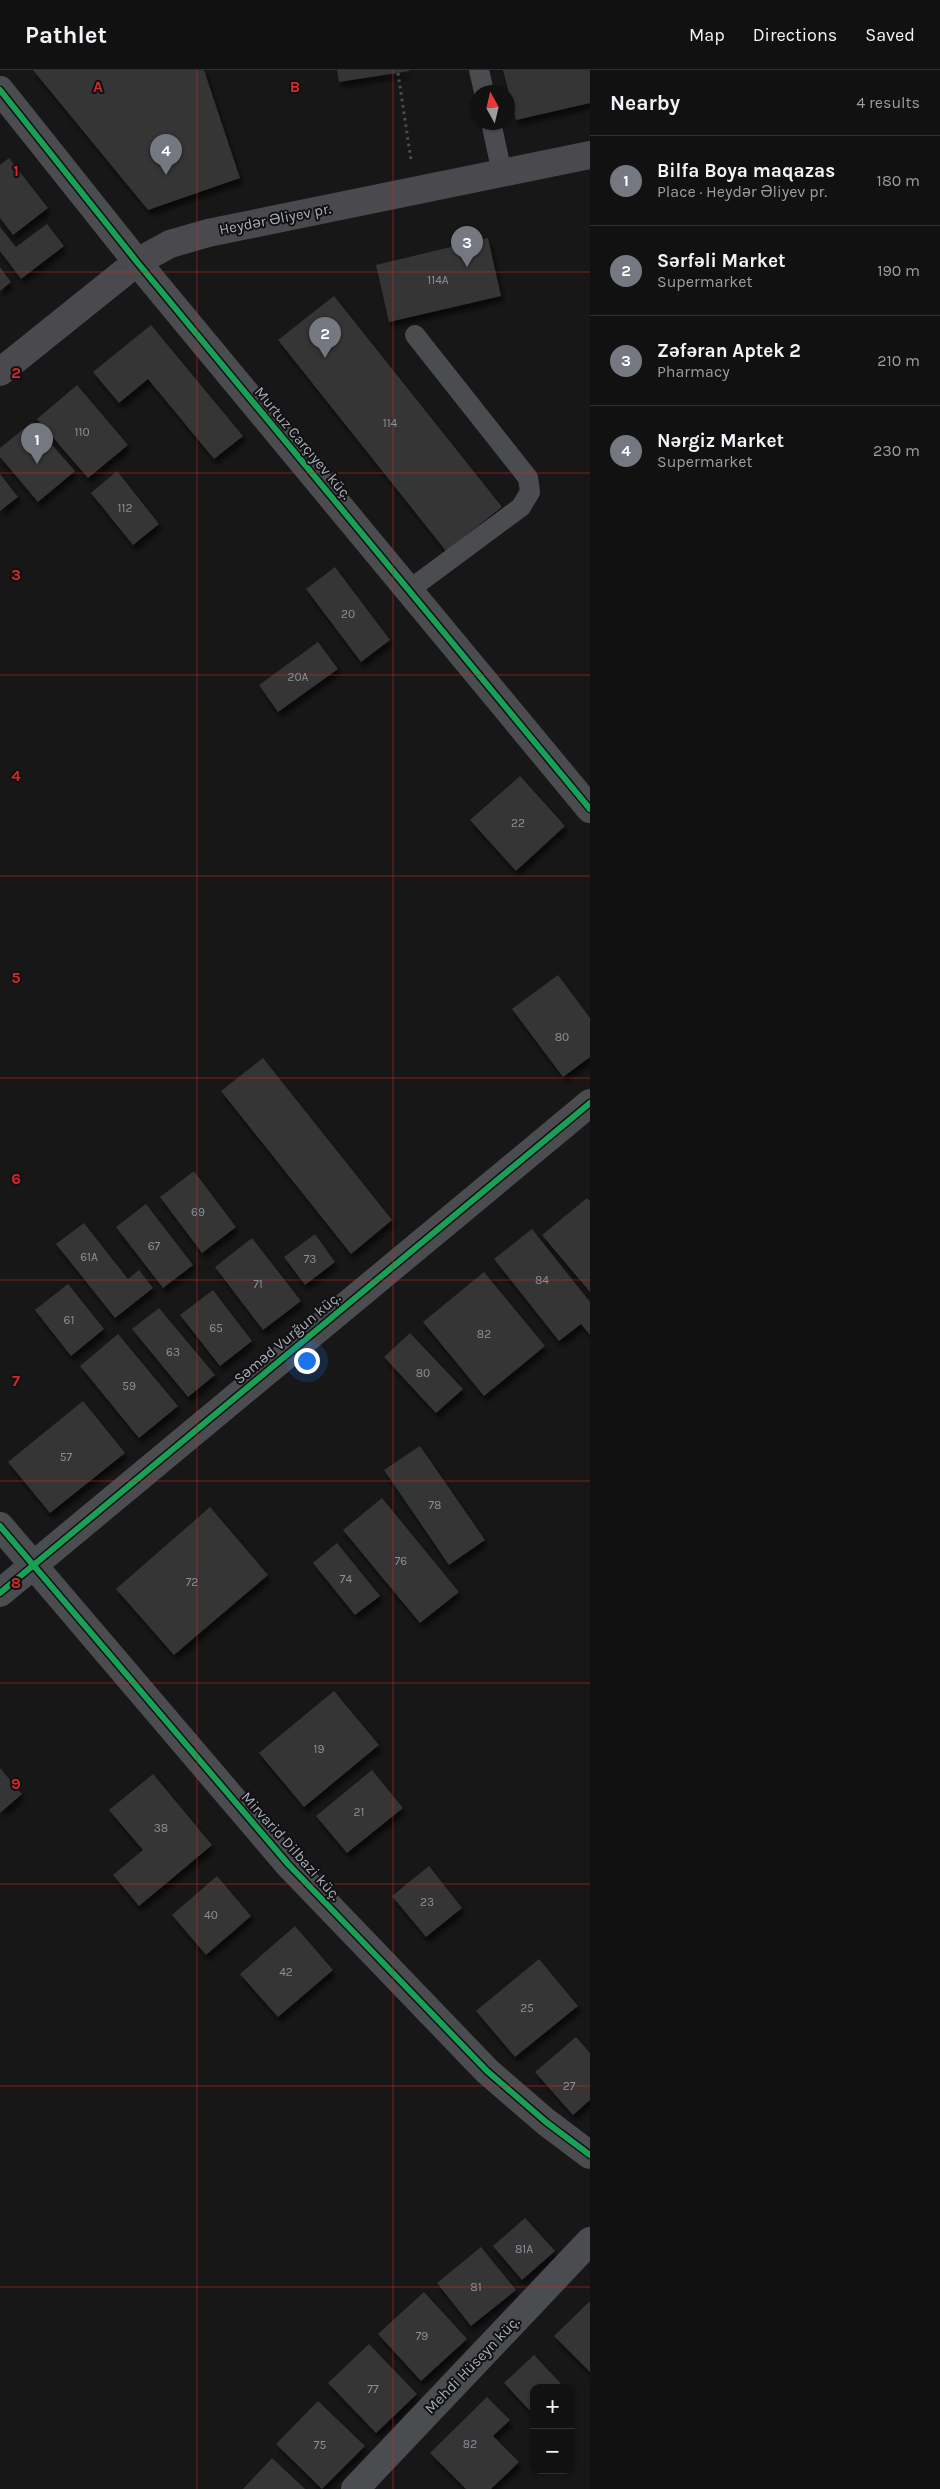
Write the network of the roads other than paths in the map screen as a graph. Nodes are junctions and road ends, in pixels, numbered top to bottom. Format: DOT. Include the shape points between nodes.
graph roads {
  1 [pos="479,70"];
  2 [pos="482,85"];
  3 [pos="0,90"];
  4 [pos="493,130"];
  5 [pos="590,155"];
  6 [pos="502,173"];
  7 [pos="137,262"];
  8 [pos="415,335"];
  9 [pos="0,372"];
  10 [pos="409,590"];
  11 [pos="590,809"];
  12 [pos="590,1103"];
  13 [pos="0,1526"];
  14 [pos="33,1565"];
  15 [pos="0,1593"];
  16 [pos="590,2155"];
  17 [pos="590,2241"];
  18 [pos="355,2489"];
  1 -- 2 [label="lane"];
  3 -- 7 [label="street, Murtuz Carçıyev küç."];
  4 -- 6 [label="lane"];
  5 -- 6 [label="main road, Heydər Əliyev pr."];
  6 -- 7 [label="main road, Heydər Əliyev pr." via="208,233 170,244"];
  7 -- 9 [label="main road, Heydər Əliyev pr."];
  7 -- 10 [label="street, Murtuz Carçıyev küç."];
  8 -- 10 [label="lane" via="528,478 530,492 521,507"];
  10 -- 11 [label="street, Murtuz Carçıyev küç."];
  12 -- 14 [label="street, Səməd Vurğun küç."];
  13 -- 14 [label="street, Mirvarid Dilbazi küç."];
  14 -- 15 [label="street, Səməd Vurğun küç."];
  14 -- 16 [label="street, Mirvarid Dilbazi küç." via="288,1864 487,2071"];
  17 -- 18 [label="street, Mehdi Hüseyn küç."];
}
